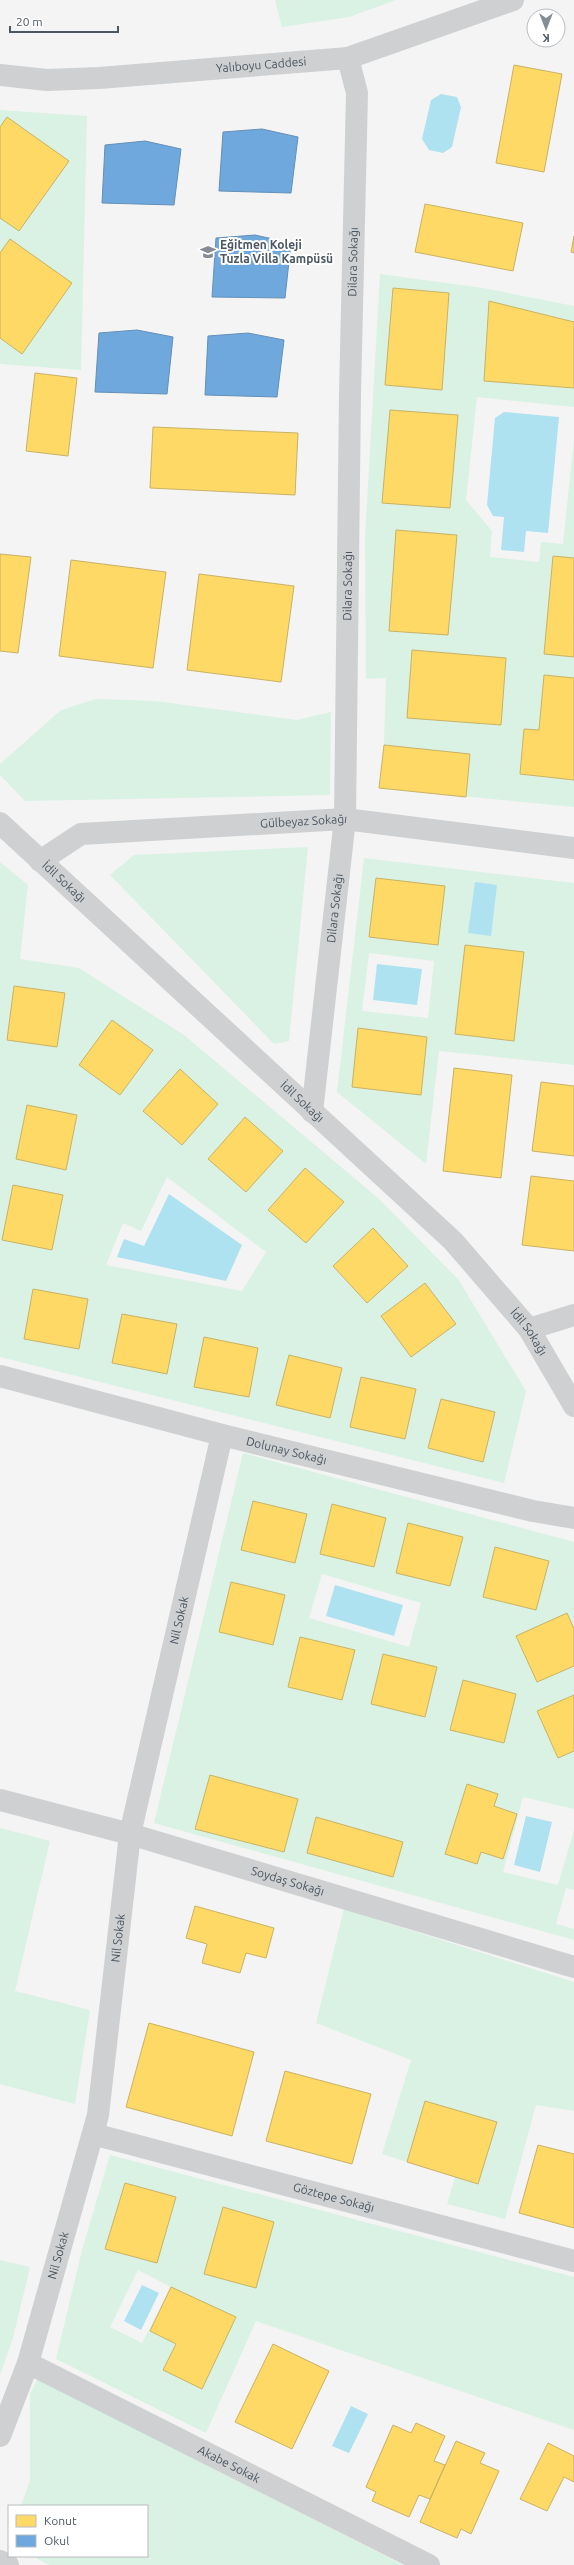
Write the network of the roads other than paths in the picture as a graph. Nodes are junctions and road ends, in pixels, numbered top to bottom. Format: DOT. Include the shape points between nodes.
graph roads {
  1 [pos="513,0"];
  2 [pos="348,58"];
  3 [pos="0,75"];
  4 [pos="346,820"];
  5 [pos="0,823"];
  6 [pos="574,848"];
  7 [pos="40,861"];
  8 [pos="312,1112"];
  9 [pos="574,1315"];
  10 [pos="529,1329"];
  11 [pos="0,1376"];
  12 [pos="574,1406"];
  13 [pos="222,1435"];
  14 [pos="574,1518"];
  15 [pos="0,1800"];
  16 [pos="130,1834"];
  17 [pos="574,1967"];
  18 [pos="93,2134"];
  19 [pos="574,2261"];
  20 [pos="28,2363"];
  21 [pos="0,2436"];
  22 [pos="0,2561"];
  23 [pos="8,2565"];
  24 [pos="429,2565"];
  1 -- 2 [label="street, Yalıboyu Caddesi"];
  2 -- 3 [label="street, Yalıboyu Caddesi" via="99,78 47,80"];
  2 -- 4 [label="street, Dilara Sokağı" via="357,93 350,394"];
  4 -- 6 [label="street, Gülbeyaz Sokağı"];
  4 -- 7 [label="street, Gülbeyaz Sokağı" via="81,834"];
  4 -- 8 [label="street, Dilara Sokağı"];
  5 -- 7 [label="street, İdil Sokağı"];
  7 -- 8 [label="street, İdil Sokağı"];
  8 -- 10 [label="street, İdil Sokağı" via="452,1241"];
  9 -- 10 [label="street"];
  10 -- 12 [label="street, İdil Sokağı"];
  11 -- 13 [label="street, Dolunay Sokağı"];
  13 -- 14 [label="street, Dolunay Sokağı" via="533,1511"];
  13 -- 16 [label="street, Nil Sokak"];
  15 -- 16 [label="street, Soydaş Sokağı"];
  16 -- 17 [label="street, Soydaş Sokağı"];
  16 -- 18 [label="street, Nil Sokak" via="98,2115"];
  18 -- 19 [label="street, Göztepe Sokağı"];
  18 -- 20 [label="street, Nil Sokak"];
  20 -- 21 [label="street, Nil Sokak"];
  20 -- 24 [label="street, Akabe Sokak"];
  22 -- 23 [label="street"];
}
